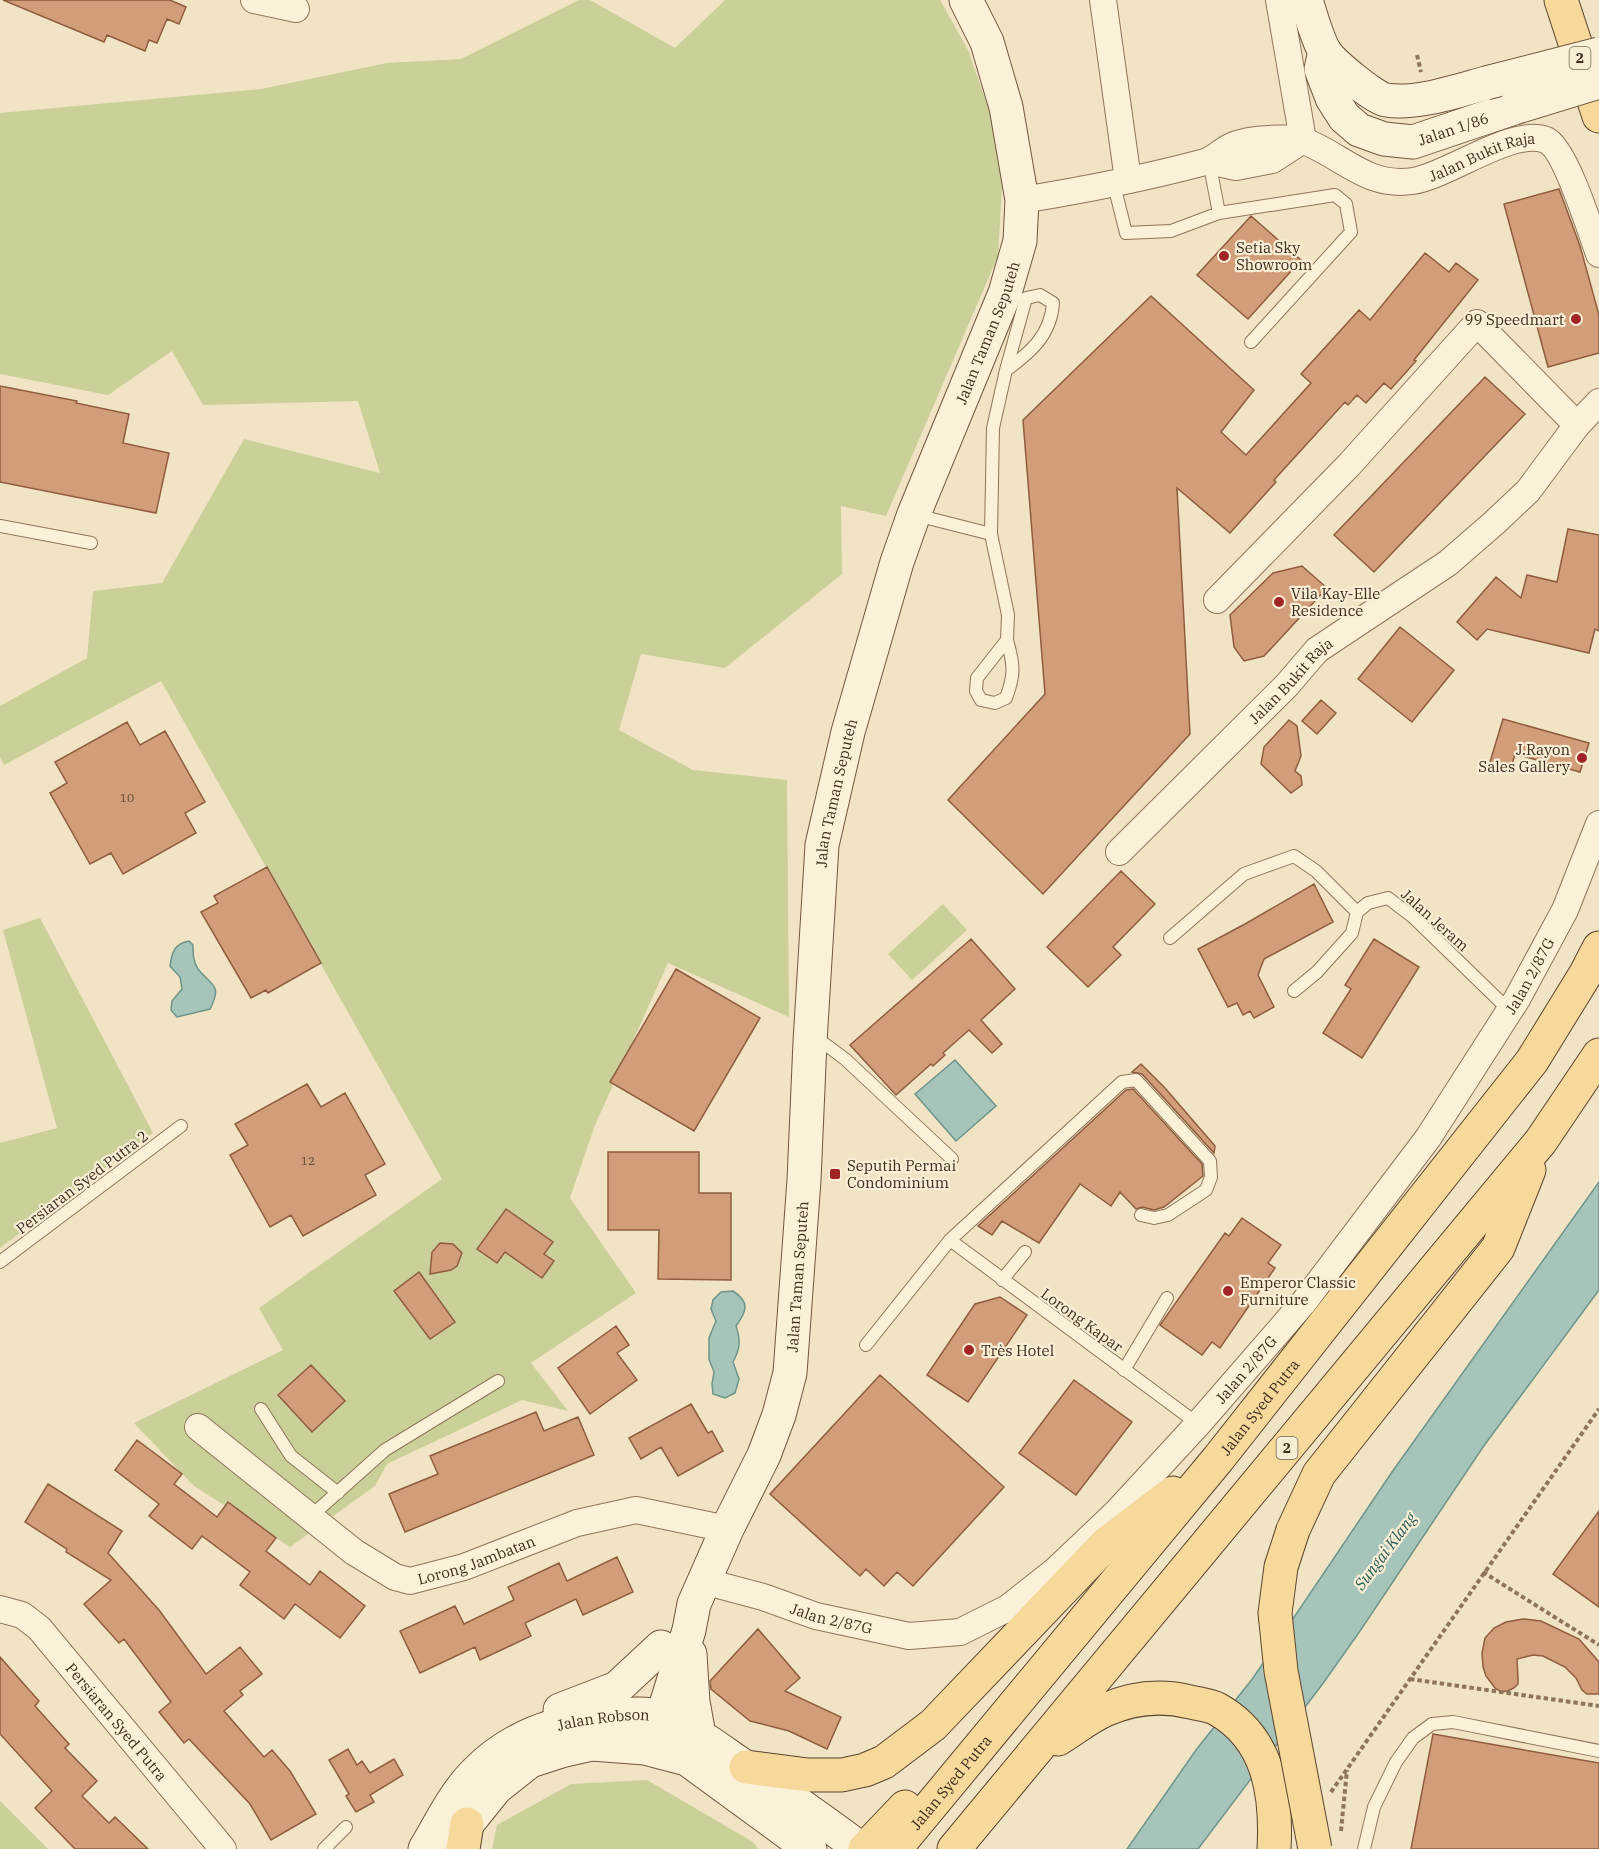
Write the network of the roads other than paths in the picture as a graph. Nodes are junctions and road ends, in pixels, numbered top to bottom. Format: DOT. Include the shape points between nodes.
graph roads {
  1 [pos="254,0"];
  2 [pos="966,0"];
  3 [pos="1103,0"];
  4 [pos="1280,0"];
  5 [pos="1306,0"];
  6 [pos="1561,0"];
  7 [pos="296,9"];
  8 [pos="1325,52"];
  9 [pos="1599,54"];
  10 [pos="1599,82"];
  11 [pos="1432,88"];
  12 [pos="1599,116"];
  13 [pos="1459,128"];
  14 [pos="1303,140"];
  15 [pos="1209,161"];
  16 [pos="1121,182"];
  17 [pos="1022,200"];
  18 [pos="1219,213"];
  19 [pos="1599,254"];
  20 [pos="1251,342"];
  21 [pos="1006,370"];
  22 [pos="1599,402"];
  23 [pos="1577,425"];
  24 [pos="914,514"];
  25 [pos="0,526"];
  26 [pos="991,534"];
  27 [pos="91,543"];
  28 [pos="1217,600"];
  29 [pos="1007,640"];
  30 [pos="1599,824"];
  31 [pos="1119,852"];
  32 [pos="1357,912"];
  33 [pos="1170,938"];
  34 [pos="1599,948"];
  35 [pos="1294,991"];
  36 [pos="1510,1011"];
  37 [pos="810,1034"];
  38 [pos="1595,1063"];
  39 [pos="181,1126"];
  40 [pos="1541,1141"];
  41 [pos="952,1159"];
  42 [pos="1141,1215"];
  43 [pos="950,1240"];
  44 [pos="1025,1252"];
  45 [pos="0,1262"];
  46 [pos="1002,1280"];
  47 [pos="1167,1298"];
  48 [pos="866,1345"];
  49 [pos="1124,1370"];
  50 [pos="498,1381"];
  51 [pos="261,1408"];
  52 [pos="1198,1424"];
  53 [pos="198,1427"];
  54 [pos="1218,1459"];
  55 [pos="338,1493"];
  56 [pos="310,1518"];
  57 [pos="727,1529"];
  58 [pos="696,1605"];
  59 [pos="0,1609"];
  60 [pos="1093,1610"];
  61 [pos="661,1647"];
  62 [pos="648,1722"];
  63 [pos="592,1744"];
  64 [pos="504,1747"];
  65 [pos="693,1747"];
  66 [pos="1599,1750"];
  67 [pos="1032,1756"];
  68 [pos="746,1767"];
  69 [pos="346,1827"];
  70 [pos="804,1832"];
  71 [pos="460,1841"];
  72 [pos="1328,1843"];
  73 [pos="223,1849"];
  74 [pos="324,1849"];
  75 [pos="425,1849"];
  76 [pos="863,1849"];
  77 [pos="895,1849"];
  78 [pos="954,1849"];
  79 [pos="1274,1849"];
  80 [pos="1364,1849"];
  1 -- 7 [label="street"];
  2 -- 17 [label="street, Jalan Taman Seputeh" via="987,42 1006,106"];
  3 -- 16 [label="street"];
  4 -- 14 [label="street"];
  5 -- 8 [label="street, Jalan 1/86"];
  6 -- 12 [label="main road, 2"];
  8 -- 11 [label="street, Jalan 1/86" via="1359,84 1384,100 1409,100"];
  8 -- 13 [label="street, Jalan 1/86" via="1321,69 1326,85 1344,117 1359,130 1384,140 1413,142"];
  9 -- 11 [label="street, Jalan 1/86, bridge" via="1486,83"];
  10 -- 13 [label="street, Jalan 1/86, bridge"];
  11 -- 13 [label="street" via="1422,119 1430,125"];
  14 -- 15 [label="street" via="1272,160 1236,168"];
  14 -- 19 [label="street, Jalan Bukit Raja" via="1366,175 1389,182 1444,172 1511,140 1547,140 1557,150 1569,175"];
  15 -- 16 [label="street"];
  15 -- 18 [label="lane"];
  16 -- 17 [label="street"];
  16 -- 18 [label="lane" via="1125,232 1171,231"];
  17 -- 24 [label="street, Jalan Taman Seputeh" via="1020,241 1005,293"];
  18 -- 20 [label="lane" via="1335,195 1346,204 1351,232"];
  21 -- 21 [label="lane" via="1026,298 1040,295 1053,303 1052,320 1030,353"];
  21 -- 26 [label="lane" via="993,428"];
  22 -- 23 [label="street, Jalan Bukit Raja"];
  23 -- 28 [label="street" via="1477,323 1349,465"];
  23 -- 31 [label="street, Jalan Bukit Raja" via="1528,490 1494,523 1448,563 1317,650 1287,685"];
  24 -- 26 [label="lane"];
  24 -- 37 [label="street, Jalan Taman Seputeh" via="848,732 822,845"];
  25 -- 27 [label="lane"];
  26 -- 29 [label="lane" via="1008,615"];
  29 -- 29 [label="lane" via="1013,659 1013,680 1006,698 995,703 981,700 976,691 977,678"];
  30 -- 36 [label="street, Jalan 2/87G" via="1565,910"];
  32 -- 33 [label="lane" via="1316,871 1294,856 1244,874"];
  32 -- 35 [label="lane" via="1352,933"];
  32 -- 36 [label="lane, Jalan Jeram" via="1368,903 1388,898 1413,917"];
  34 -- 54 [label="main road, Jalan Syed Putra" via="1532,1061"];
  36 -- 52 [label="street, Jalan 2/87G" via="1428,1138 1304,1302"];
  37 -- 41 [label="lane" via="845,1059"];
  37 -- 57 [label="street, Jalan Taman Seputeh" via="790,1373 764,1455"];
  38 -- 40 [label="main road, 2"];
  39 -- 45 [label="lane, Persiaran Syed Putra 2"];
  40 -- 67 [label="main road, 2"];
  40 -- 72 [label="main road, bridge" via="1498,1248 1319,1474 1281,1567 1275,1613 1281,1671"];
  42 -- 43 [label="lane" via="1168,1215 1206,1190 1211,1177 1210,1161 1136,1080 1128,1080"];
  43 -- 46 [label="lane, Lorong Kapar"];
  43 -- 48 [label="lane"];
  44 -- 46 [label="lane"];
  46 -- 49 [label="lane, Lorong Kapar"];
  47 -- 49 [label="lane"];
  49 -- 52 [label="lane, Lorong Kapar"];
  50 -- 55 [label="lane" via="385,1450"];
  51 -- 55 [label="lane" via="291,1456"];
  52 -- 58 [label="street, Jalan 2/87G" via="1116,1513 1056,1570 1008,1608 960,1632 909,1636 816,1616 763,1597"];
  53 -- 56 [label="street, Lorong Jambatan"];
  54 -- 60 [label="main road, Jalan Syed Putra"];
  54 -- 68 [label="main road" via="1106,1544 933,1725 884,1762 842,1774 808,1775"];
  55 -- 56 [label="lane"];
  56 -- 57 [label="street, Lorong Jambatan" via="354,1552 395,1577 410,1581 464,1567 577,1523 636,1510"];
  57 -- 58 [label="street, Jalan Taman Seputeh"];
  58 -- 61 [label="street, Jalan Taman Seputeh"];
  58 -- 62 [label="street, Jalan Taman Seputeh"];
  58 -- 65 [label="street"];
  59 -- 73 [label="street, Persiaran Syed Putra" via="22,1616 39,1628"];
  60 -- 76 [label="main road"];
  60 -- 77 [label="main road, Jalan Syed Putra"];
  61 -- 62 [label="street, Jalan Taman Seputeh"];
  61 -- 64 [label="street" via="617,1688 527,1726"];
  62 -- 63 [label="street"];
  62 -- 64 [label="street, Jalan Robson" via="569,1722 541,1729"];
  62 -- 65 [label="street, Jalan Robson"];
  63 -- 65 [label="street, Jalan Robson"];
  63 -- 71 [label="street, Jalan Robson" via="530,1761 496,1788"];
  64 -- 75 [label="street, Jalan Robson" via="474,1774"];
  65 -- 68 [label="street, Jalan Robson"];
  65 -- 70 [label="street, Jalan Robson"];
  66 -- 80 [label="lane" via="1454,1722 1432,1724 1413,1738 1396,1762 1374,1807"];
  67 -- 78 [label="main road, 2"];
  67 -- 79 [label="main road" via="1104,1710 1136,1700 1172,1697 1215,1708 1241,1726 1260,1752 1273,1791"];
  68 -- 70 [label="street, Jalan Robson"];
  69 -- 74 [label="lane"];
  70 -- 76 [label="street"];
}
